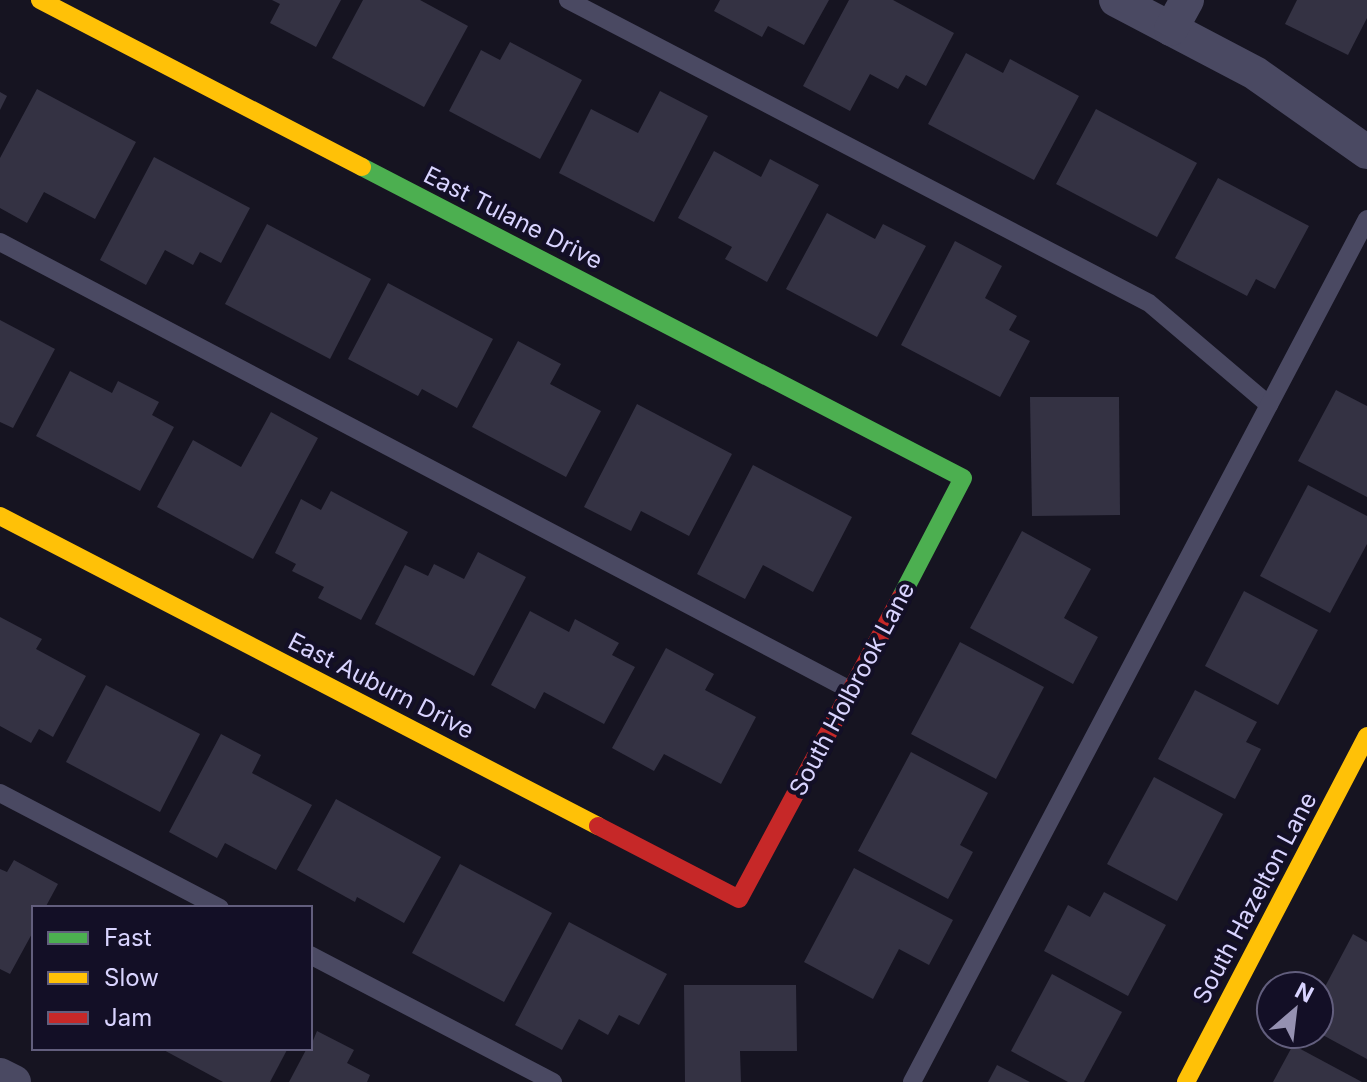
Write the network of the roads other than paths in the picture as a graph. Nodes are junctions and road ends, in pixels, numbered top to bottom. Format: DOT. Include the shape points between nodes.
graph roads {
  1 [pos="40,0"];
  2 [pos="568,0"];
  3 [pos="1116,0"];
  4 [pos="1179,14"];
  5 [pos="1367,152"];
  6 [pos="1367,219"];
  7 [pos="0,242"];
  8 [pos="1269,405"];
  9 [pos="963,478"];
  10 [pos="0,516"];
  11 [pos="852,691"];
  12 [pos="1367,736"];
  13 [pos="0,793"];
  14 [pos="739,899"];
  15 [pos="216,906"];
  16 [pos="312,956"];
  17 [pos="0,1075"];
  18 [pos="14,1082"];
  19 [pos="553,1082"];
  20 [pos="912,1082"];
  21 [pos="1186,1082"];
  1 -- 9 [label="street, East Tulane Drive"];
  2 -- 8 [label="lane" via="1149,303"];
  3 -- 4 [label="street"];
  4 -- 5 [label="street"];
  6 -- 8 [label="lane"];
  7 -- 11 [label="lane"];
  8 -- 20 [label="lane"];
  9 -- 11 [label="street, South Holbrook Lane"];
  10 -- 14 [label="street, East Auburn Drive"];
  11 -- 14 [label="street, South Holbrook Lane"];
  12 -- 21 [label="street, South Hazelton Lane"];
  13 -- 15 [label="lane"];
  16 -- 19 [label="lane"];
  17 -- 18 [label="street"];
}
